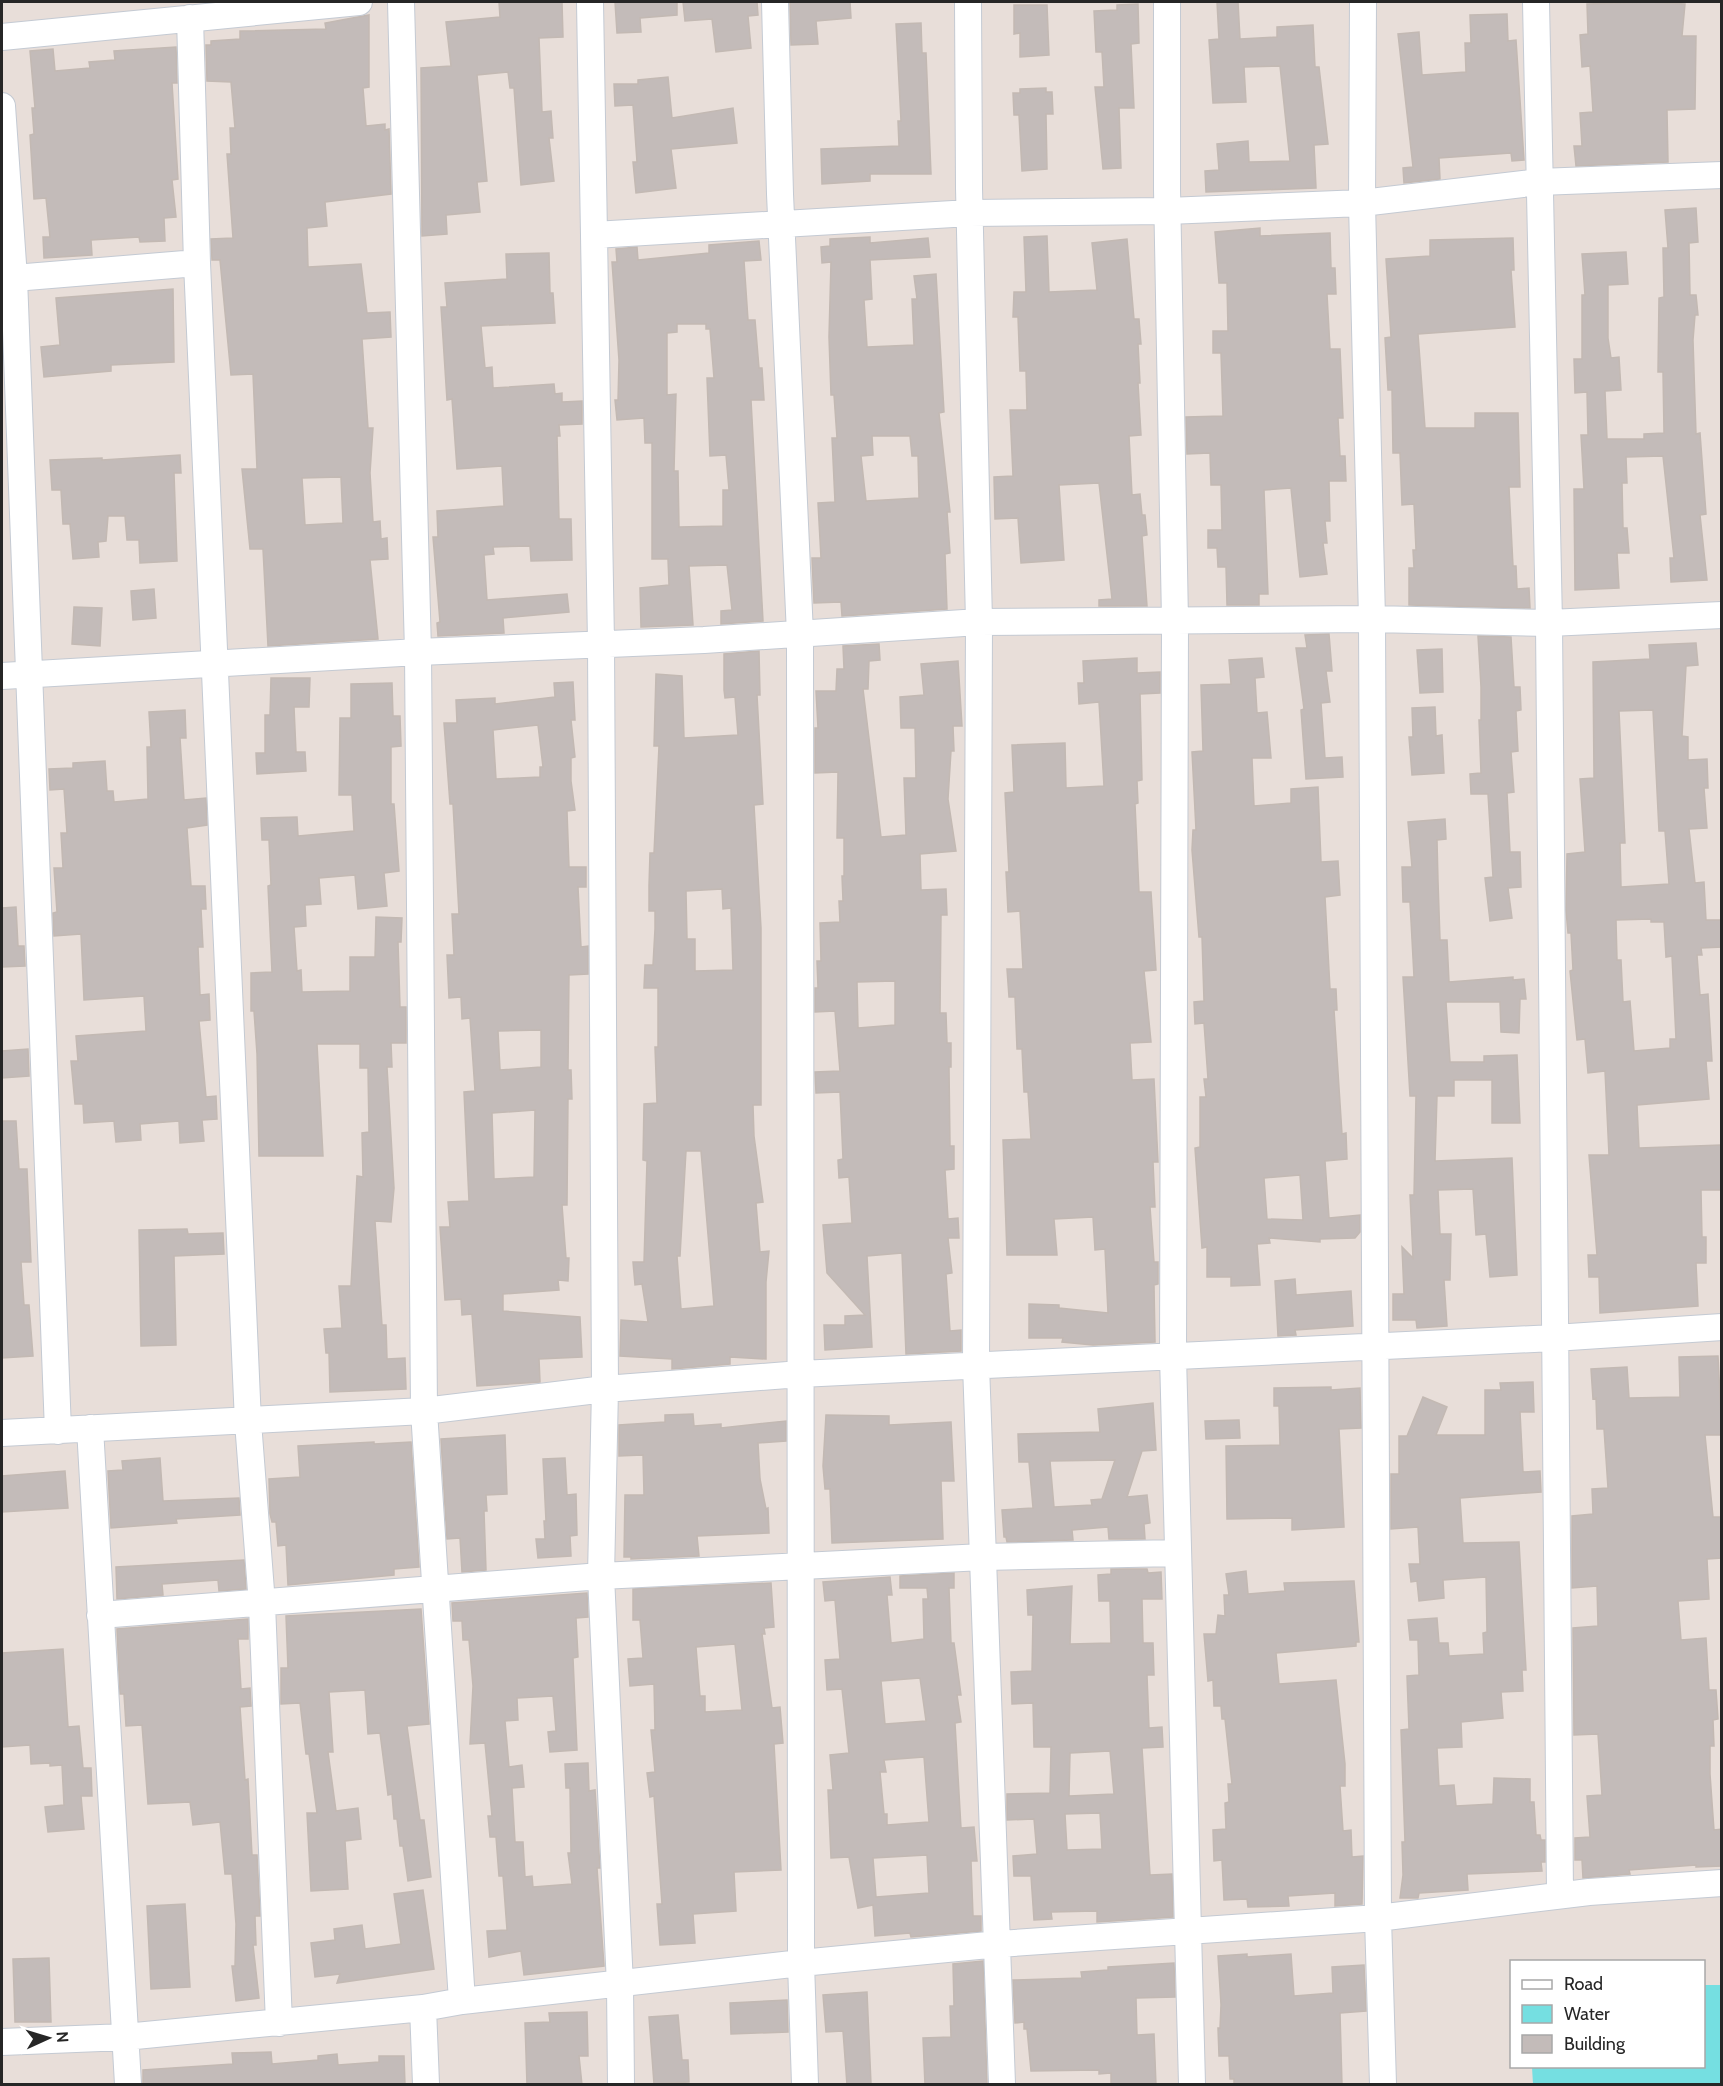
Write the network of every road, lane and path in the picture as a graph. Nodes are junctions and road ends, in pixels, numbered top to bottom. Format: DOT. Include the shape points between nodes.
graph roads {
  1 [pos="359,2"];
  2 [pos="401,2"];
  3 [pos="590,2"];
  4 [pos="775,2"];
  5 [pos="968,2"];
  6 [pos="1167,2"];
  7 [pos="1363,2"];
  8 [pos="1536,2"];
  9 [pos="206,12"];
  10 [pos="2,37"];
  11 [pos="2,106"];
  12 [pos="1722,175"];
  13 [pos="1539,182"];
  14 [pos="1362,203"];
  15 [pos="1167,211"];
  16 [pos="970,213"];
  17 [pos="782,224"];
  18 [pos="594,235"];
  19 [pos="197,263"];
  20 [pos="8,279"];
  21 [pos="1722,615"];
  22 [pos="1372,619"];
  23 [pos="1175,621"];
  24 [pos="979,622"];
  25 [pos="1549,623"];
  26 [pos="800,634"];
  27 [pos="601,643"];
  28 [pos="418,652"];
  29 [pos="215,665"];
  30 [pos="28,675"];
  31 [pos="2,676"];
  32 [pos="1722,1327"];
  33 [pos="1554,1338"];
  34 [pos="1374,1346"];
  35 [pos="1173,1356"];
  36 [pos="976,1365"];
  37 [pos="800,1374"];
  38 [pos="605,1389"];
  39 [pos="424,1411"];
  40 [pos="248,1422"];
  41 [pos="90,1428"];
  42 [pos="58,1431"];
  43 [pos="2,1433"];
  44 [pos="1178,1553"];
  45 [pos="983,1557"];
  46 [pos="800,1567"];
  47 [pos="601,1576"];
  48 [pos="435,1591"];
  49 [pos="261,1604"];
  50 [pos="100,1615"];
  51 [pos="1722,1883"];
  52 [pos="1560,1895"];
  53 [pos="1378,1918"];
  54 [pos="1189,1931"];
  55 [pos="999,1944"];
  56 [pos="801,1963"];
  57 [pos="620,1984"];
  58 [pos="462,2001"];
  59 [pos="423,2008"];
  60 [pos="279,2023"];
  61 [pos="125,2037"];
  62 [pos="2,2042"];
  63 [pos="128,2085"];
  64 [pos="426,2085"];
  65 [pos="621,2085"];
  66 [pos="805,2085"];
  67 [pos="1002,2085"];
  68 [pos="1192,2085"];
  69 [pos="1383,2085"];
  1 -- 9 [label="street"];
  2 -- 28 [label="street"];
  3 -- 18 [label="street"];
  4 -- 17 [label="street"];
  5 -- 16 [label="street"];
  6 -- 15 [label="street"];
  7 -- 14 [label="street"];
  8 -- 13 [label="street"];
  9 -- 10 [label="street"];
  9 -- 19 [label="street"];
  11 -- 20 [label="street"];
  12 -- 13 [label="street"];
  13 -- 14 [label="street"];
  13 -- 25 [label="street"];
  14 -- 15 [label="street"];
  14 -- 22 [label="street"];
  15 -- 16 [label="street"];
  15 -- 23 [label="street"];
  16 -- 17 [label="street"];
  16 -- 24 [label="street"];
  17 -- 18 [label="street"];
  17 -- 26 [label="street"];
  18 -- 27 [label="street"];
  19 -- 20 [label="street"];
  19 -- 29 [label="street"];
  20 -- 30 [label="street"];
  21 -- 25 [label="street"];
  22 -- 23 [label="street"];
  22 -- 25 [label="street"];
  22 -- 34 [label="street"];
  23 -- 24 [label="street"];
  23 -- 35 [label="street"];
  24 -- 26 [label="street"];
  24 -- 36 [label="street"];
  25 -- 33 [label="street"];
  26 -- 27 [label="street"];
  26 -- 37 [label="street"];
  27 -- 28 [label="street"];
  27 -- 38 [label="street"];
  28 -- 29 [label="street"];
  28 -- 39 [label="street"];
  29 -- 30 [label="street"];
  29 -- 40 [label="street"];
  30 -- 31 [label="street"];
  30 -- 42 [label="street"];
  32 -- 33 [label="street"];
  33 -- 34 [label="street"];
  33 -- 52 [label="street"];
  34 -- 35 [label="street"];
  34 -- 53 [label="street"];
  35 -- 36 [label="street"];
  35 -- 44 [label="street"];
  36 -- 37 [label="street"];
  36 -- 45 [label="street"];
  37 -- 38 [label="street"];
  37 -- 46 [label="street"];
  38 -- 39 [label="street"];
  38 -- 47 [label="street"];
  39 -- 40 [label="street"];
  39 -- 48 [label="street"];
  40 -- 41 [label="street"];
  40 -- 49 [label="street"];
  41 -- 42 [label="street"];
  41 -- 50 [label="street"];
  42 -- 43 [label="street"];
  44 -- 45 [label="street"];
  44 -- 54 [label="street"];
  45 -- 46 [label="street"];
  45 -- 55 [label="street"];
  46 -- 47 [label="street"];
  46 -- 56 [label="street"];
  47 -- 48 [label="street"];
  47 -- 57 [label="street"];
  48 -- 49 [label="street"];
  48 -- 58 [label="street"];
  49 -- 50 [label="street"];
  49 -- 60 [label="street"];
  50 -- 61 [label="street"];
  51 -- 52 [label="street"];
  52 -- 53 [label="street"];
  53 -- 54 [label="street"];
  53 -- 69 [label="street"];
  54 -- 55 [label="street"];
  54 -- 68 [label="street"];
  55 -- 56 [label="street"];
  55 -- 67 [label="street"];
  56 -- 57 [label="street"];
  56 -- 66 [label="street"];
  57 -- 58 [label="street"];
  57 -- 65 [label="street"];
  58 -- 59 [label="street"];
  59 -- 60 [label="street"];
  59 -- 64 [label="street"];
  60 -- 61 [label="street"];
  61 -- 62 [label="street"];
  61 -- 63 [label="street"];
}
